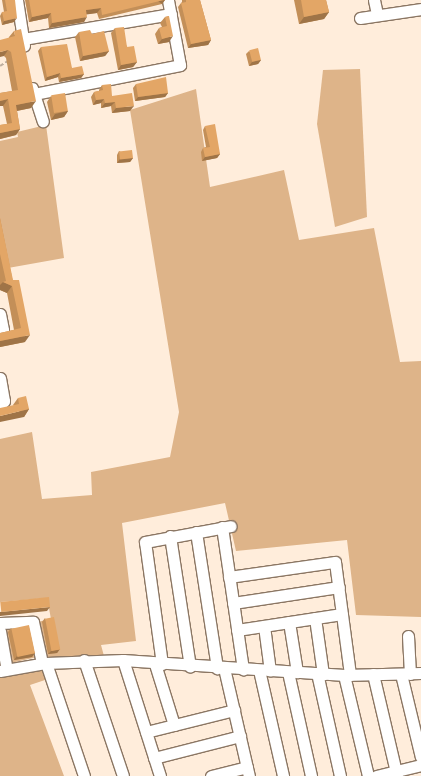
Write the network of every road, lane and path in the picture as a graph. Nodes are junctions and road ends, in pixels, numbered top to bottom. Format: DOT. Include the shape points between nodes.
graph roads {
  1 [pos="17,0"];
  2 [pos="168,0"];
  3 [pos="374,0"];
  4 [pos="421,9"];
  5 [pos="171,14"];
  6 [pos="377,14"];
  7 [pos="360,18"];
  8 [pos="23,39"];
  9 [pos="26,56"];
  10 [pos="9,60"];
  11 [pos="0,66"];
  12 [pos="31,79"];
  13 [pos="34,94"];
  14 [pos="43,121"];
  15 [pos="0,314"];
  16 [pos="0,331"];
  17 [pos="0,378"];
  18 [pos="0,406"];
  19 [pos="196,532"];
  20 [pos="170,536"];
  21 [pos="229,577"];
  22 [pos="339,587"];
  23 [pos="233,603"];
  24 [pos="342,614"];
  25 [pos="315,618"];
  26 [pos="289,622"];
  27 [pos="0,623"];
  28 [pos="264,626"];
  29 [pos="237,630"];
  30 [pos="0,631"];
  31 [pos="408,636"];
  32 [pos="84,660"];
  33 [pos="123,660"];
  34 [pos="44,663"];
  35 [pos="158,664"];
  36 [pos="190,666"];
  37 [pos="220,668"];
  38 [pos="243,669"];
  39 [pos="3,670"];
  40 [pos="264,670"];
  41 [pos="292,672"];
  42 [pos="320,674"];
  43 [pos="373,674"];
  44 [pos="411,674"];
  45 [pos="347,675"];
  46 [pos="234,710"];
  47 [pos="174,725"];
  48 [pos="146,732"];
  49 [pos="240,736"];
  50 [pos="421,757"];
  51 [pos="154,758"];
  52 [pos="421,765"];
  53 [pos="248,772"];
  54 [pos="396,774"];
  55 [pos="84,776"];
  56 [pos="123,776"];
  57 [pos="160,776"];
  58 [pos="211,776"];
  59 [pos="283,776"];
  60 [pos="311,776"];
  61 [pos="340,776"];
  62 [pos="368,776"];
  63 [pos="376,776"];
  1 -- 8 [label="street"];
  2 -- 5 [label="street"];
  3 -- 6 [label="street"];
  4 -- 6 [label="street"];
  5 -- 8 [label="street"];
  5 -- 13 [label="street" via="180,65"];
  6 -- 7 [label="street"];
  8 -- 9 [label="street"];
  10 -- 11 [label="path"];
  12 -- 13 [label="street"];
  13 -- 14 [label="street"];
  15 -- 16 [label="street" via="3,330"];
  17 -- 18 [label="street" via="4,401"];
  19 -- 20 [label="street"];
  19 -- 21 [label="street" via="226,527"];
  19 -- 37 [label="street"];
  20 -- 35 [label="street" via="148,540 144,544"];
  20 -- 36 [label="street"];
  21 -- 22 [label="street" via="332,561 336,564"];
  21 -- 23 [label="street"];
  22 -- 23 [label="street"];
  22 -- 24 [label="street"];
  23 -- 29 [label="street"];
  24 -- 25 [label="street"];
  24 -- 45 [label="street"];
  25 -- 26 [label="street"];
  25 -- 42 [label="street"];
  26 -- 28 [label="street"];
  26 -- 41 [label="street"];
  27 -- 34 [label="street" via="29,620 34,623"];
  28 -- 29 [label="street"];
  28 -- 40 [label="street"];
  29 -- 38 [label="street"];
  30 -- 39 [label="street"];
  31 -- 44 [label="street"];
  32 -- 33 [label="street"];
  32 -- 34 [label="street"];
  32 -- 56 [label="street"];
  33 -- 35 [label="street"];
  33 -- 48 [label="street"];
  34 -- 39 [label="street"];
  34 -- 55 [label="street"];
  35 -- 36 [label="street"];
  35 -- 47 [label="street"];
  36 -- 37 [label="street"];
  37 -- 38 [label="street"];
  37 -- 46 [label="street"];
  38 -- 40 [label="street"];
  40 -- 41 [label="street"];
  40 -- 59 [label="street"];
  41 -- 42 [label="street"];
  41 -- 60 [label="street"];
  42 -- 45 [label="street"];
  42 -- 61 [label="street"];
  43 -- 44 [label="street"];
  43 -- 45 [label="street"];
  43 -- 54 [label="street"];
  44 -- 50 [label="street"];
  45 -- 62 [label="street"];
  46 -- 47 [label="street"];
  46 -- 49 [label="street"];
  47 -- 48 [label="street"];
  48 -- 51 [label="street"];
  49 -- 51 [label="street"];
  49 -- 53 [label="street"];
  51 -- 57 [label="street"];
  52 -- 54 [label="street"];
  53 -- 58 [label="street"];
  54 -- 63 [label="street"];
}
